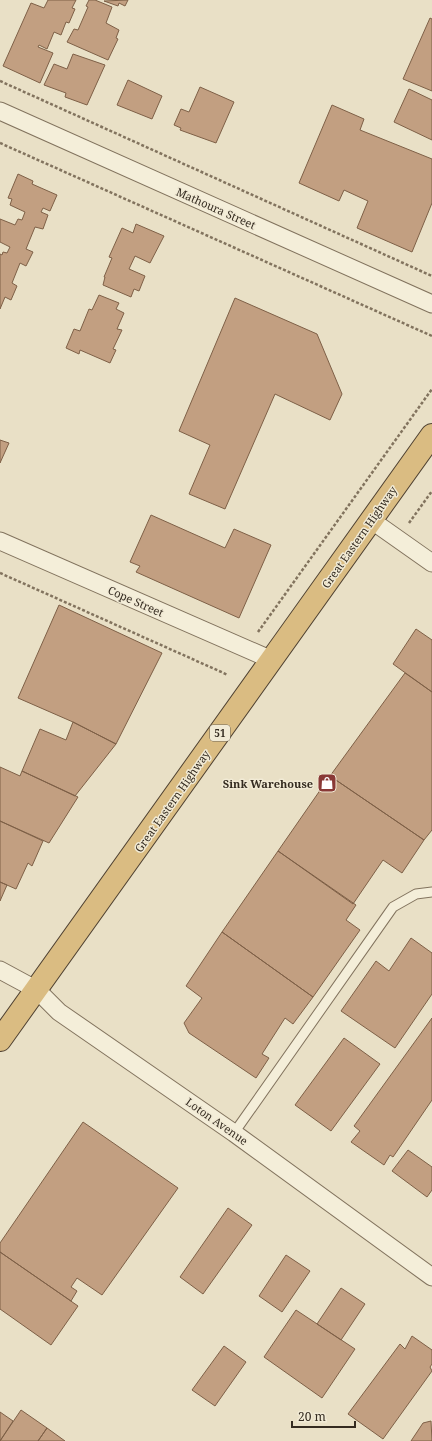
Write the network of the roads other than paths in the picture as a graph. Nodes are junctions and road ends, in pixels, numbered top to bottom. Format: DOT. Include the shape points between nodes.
graph roads {
  1 [pos="0,111"];
  2 [pos="432,304"];
  3 [pos="432,435"];
  4 [pos="371,520"];
  5 [pos="0,541"];
  6 [pos="432,563"];
  7 [pos="272,660"];
  8 [pos="432,892"];
  9 [pos="0,970"];
  10 [pos="37,990"];
  11 [pos="3,1039"];
  12 [pos="234,1133"];
  13 [pos="432,1277"];
  1 -- 2 [label="street, Mathoura Street"];
  3 -- 4 [label="highway, Great Eastern Highway / 51"];
  4 -- 6 [label="street"];
  4 -- 7 [label="highway, Great Eastern Highway / 51"];
  5 -- 7 [label="street, Cope Street"];
  7 -- 10 [label="highway, Great Eastern Highway / 51"];
  8 -- 12 [label="lane" via="416,894 393,907"];
  9 -- 10 [label="street, Loton Avenue"];
  10 -- 11 [label="highway, Great Eastern Highway / 51"];
  10 -- 12 [label="street, Loton Avenue" via="59,1012"];
  12 -- 13 [label="street, Loton Avenue"];
}
